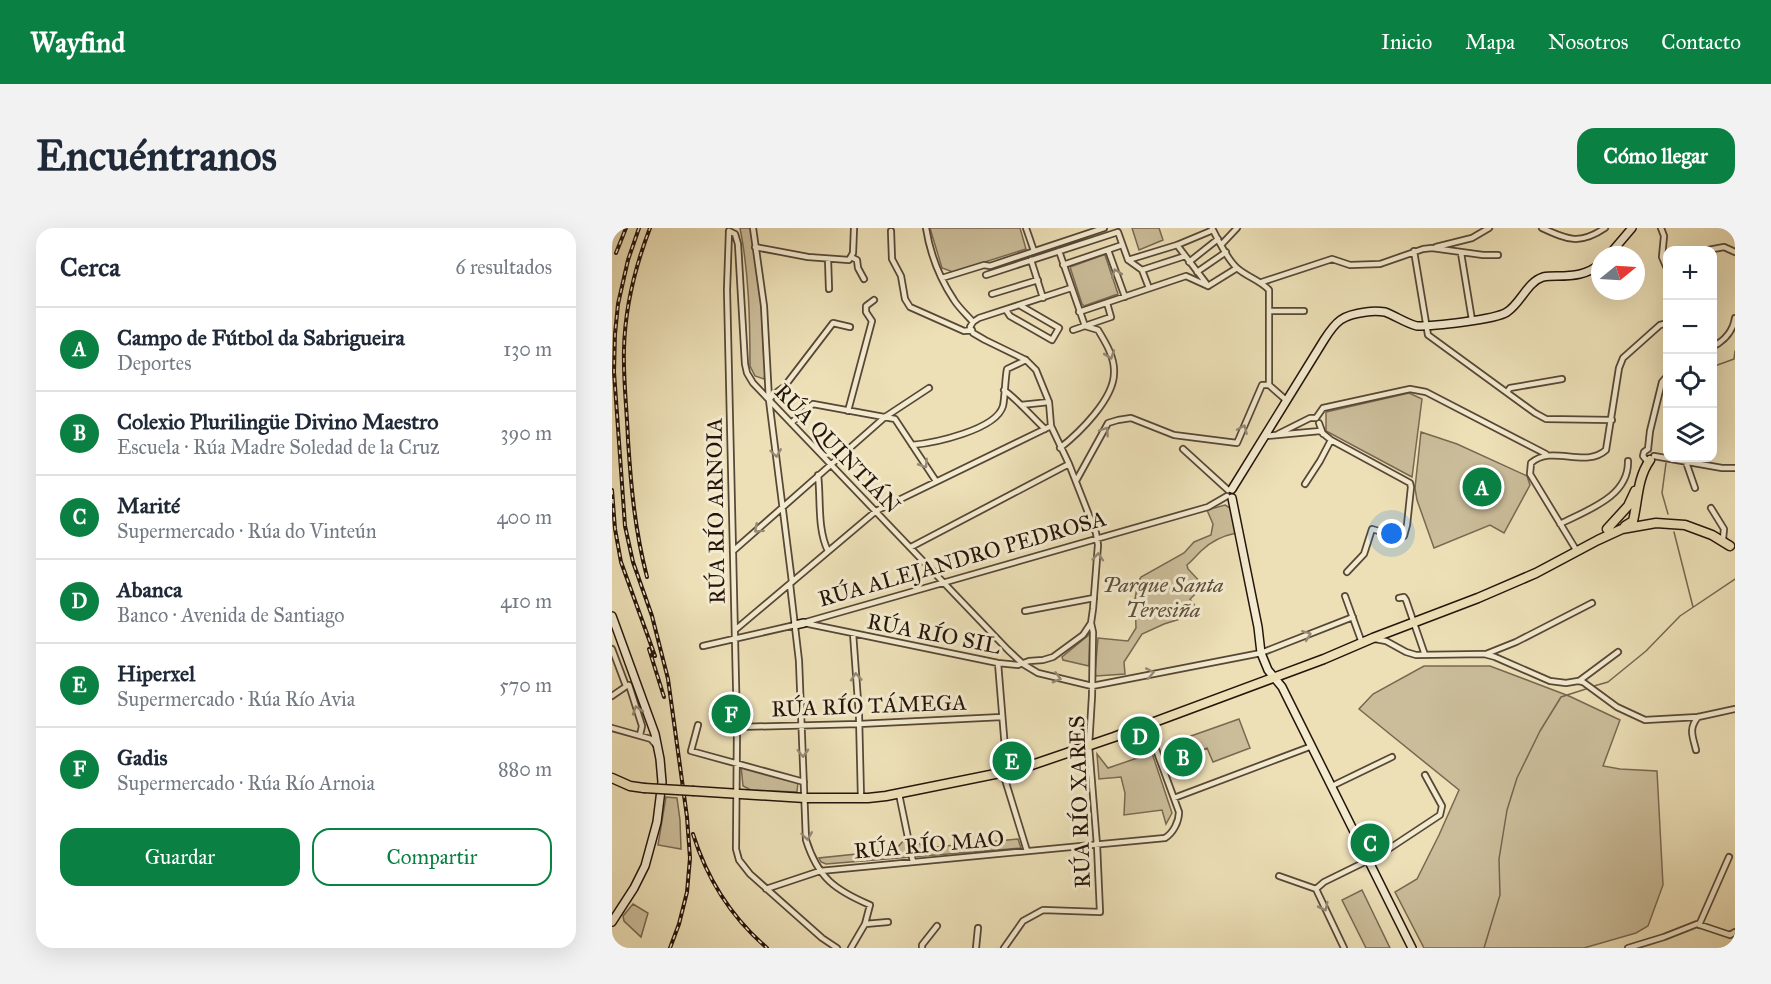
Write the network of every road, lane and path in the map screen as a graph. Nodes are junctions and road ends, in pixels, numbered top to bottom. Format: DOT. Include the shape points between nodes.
graph roads {
  1 [pos="753,228"];
  2 [pos="854,228"];
  3 [pos="926,228"];
  4 [pos="1026,228"];
  5 [pos="1104,228"];
  6 [pos="1237,228"];
  7 [pos="1489,228"];
  8 [pos="1542,228"];
  9 [pos="1605,228"];
  10 [pos="1632,228"];
  11 [pos="1661,228"];
  12 [pos="1212,229"];
  13 [pos="729,230"];
  14 [pos="891,231"];
  15 [pos="1218,239"];
  16 [pos="1086,242"];
  17 [pos="1122,245"];
  18 [pos="1177,245"];
  19 [pos="1221,245"];
  20 [pos="1617,246"];
  21 [pos="1663,246"];
  22 [pos="755,247"];
  23 [pos="1045,248"];
  24 [pos="1432,248"];
  25 [pos="1717,248"];
  26 [pos="1108,250"];
  27 [pos="1034,251"];
  28 [pos="1059,251"];
  29 [pos="1414,251"];
  30 [pos="1735,251"];
  31 [pos="1226,252"];
  32 [pos="1461,253"];
  33 [pos="1047,255"];
  34 [pos="1091,255"];
  35 [pos="1497,255"];
  36 [pos="1185,256"];
  37 [pos="828,259"];
  38 [pos="850,259"];
  39 [pos="1031,260"];
  40 [pos="1128,261"];
  41 [pos="1189,262"];
  42 [pos="1063,265"];
  43 [pos="1238,268"];
  44 [pos="1142,270"];
  45 [pos="1591,271"];
  46 [pos="1197,272"];
  47 [pos="986,275"];
  48 [pos="942,278"];
  49 [pos="864,279"];
  50 [pos="1038,280"];
  51 [pos="1262,282"];
  52 [pos="1208,286"];
  53 [pos="1071,288"];
  54 [pos="1149,288"];
  55 [pos="829,289"];
  56 [pos="992,294"];
  57 [pos="1125,297"];
  58 [pos="1043,298"];
  59 [pos="874,300"];
  60 [pos="1107,303"];
  61 [pos="1020,305"];
  62 [pos="1006,310"];
  63 [pos="1269,311"];
  64 [pos="1304,311"];
  65 [pos="1079,312"];
  66 [pos="1735,318"];
  67 [pos="1472,320"];
  68 [pos="974,322"];
  69 [pos="1663,324"];
  70 [pos="1084,326"];
  71 [pos="1426,326"];
  72 [pos="850,327"];
  73 [pos="972,330"];
  74 [pos="1073,330"];
  75 [pos="1733,330"];
  76 [pos="1717,344"];
  77 [pos="1026,360"];
  78 [pos="1562,379"];
  79 [pos="1663,381"];
  80 [pos="1269,385"];
  81 [pos="929,388"];
  82 [pos="1004,390"];
  83 [pos="1507,392"];
  84 [pos="770,400"];
  85 [pos="1286,400"];
  86 [pos="1049,402"];
  87 [pos="1021,405"];
  88 [pos="848,411"];
  89 [pos="885,417"];
  90 [pos="1318,420"];
  91 [pos="1612,420"];
  92 [pos="791,423"];
  93 [pos="1051,426"];
  94 [pos="1045,429"];
  95 [pos="1310,432"];
  96 [pos="1323,434"];
  97 [pos="1275,435"];
  98 [pos="1266,436"];
  99 [pos="1331,440"];
  100 [pos="912,445"];
  101 [pos="1060,448"];
  102 [pos="1183,449"];
  103 [pos="1648,449"];
  104 [pos="1547,455"];
  105 [pos="1650,458"];
  106 [pos="1663,459"];
  107 [pos="1628,461"];
  108 [pos="1686,462"];
  109 [pos="831,464"];
  110 [pos="1069,464"];
  111 [pos="1735,468"];
  112 [pos="818,475"];
  113 [pos="936,481"];
  114 [pos="1076,482"];
  115 [pos="1305,484"];
  116 [pos="1695,488"];
  117 [pos="1230,490"];
  118 [pos="1229,497"];
  119 [pos="1637,497"];
  120 [pos="783,506"];
  121 [pos="1628,506"];
  122 [pos="1710,508"];
  123 [pos="876,511"];
  124 [pos="1650,519"];
  125 [pos="1636,523"];
  126 [pos="1560,524"];
  127 [pos="1607,533"];
  128 [pos="1097,539"];
  129 [pos="1723,539"];
  130 [pos="911,547"];
  131 [pos="1575,548"];
  132 [pos="1732,548"];
  133 [pos="828,550"];
  134 [pos="733,551"];
  135 [pos="1347,572"];
  136 [pos="1522,579"];
  137 [pos="944,582"];
  138 [pos="791,583"];
  139 [pos="1345,596"];
  140 [pos="1094,598"];
  141 [pos="1399,598"];
  142 [pos="1592,603"];
  143 [pos="1025,611"];
  144 [pos="612,616"];
  145 [pos="1353,617"];
  146 [pos="819,618"];
  147 [pos="804,622"];
  148 [pos="1090,623"];
  149 [pos="1414,623"];
  150 [pos="795,625"];
  151 [pos="819,626"];
  152 [pos="735,630"];
  153 [pos="853,633"];
  154 [pos="735,638"];
  155 [pos="1373,638"];
  156 [pos="1362,643"];
  157 [pos="703,646"];
  158 [pos="612,649"];
  159 [pos="1008,650"];
  160 [pos="1618,652"];
  161 [pos="1261,653"];
  162 [pos="1484,654"];
  163 [pos="1425,655"];
  164 [pos="1029,661"];
  165 [pos="998,663"];
  166 [pos="1023,664"];
  167 [pos="1275,678"];
  168 [pos="1578,681"];
  169 [pos="630,684"];
  170 [pos="1092,686"];
  171 [pos="612,696"];
  172 [pos="1735,710"];
  173 [pos="1002,717"];
  174 [pos="1698,717"];
  175 [pos="802,724"];
  176 [pos="859,724"];
  177 [pos="698,725"];
  178 [pos="1147,725"];
  179 [pos="737,727"];
  180 [pos="612,728"];
  181 [pos="640,735"];
  182 [pos="658,746"];
  183 [pos="1089,746"];
  184 [pos="1312,746"];
  185 [pos="1696,750"];
  186 [pos="1392,757"];
  187 [pos="737,764"];
  188 [pos="1005,773"];
  189 [pos="1425,775"];
  190 [pos="612,778"];
  191 [pos="804,782"];
  192 [pos="1332,786"];
  193 [pos="737,794"];
  194 [pos="898,794"];
  195 [pos="805,798"];
  196 [pos="861,798"];
  197 [pos="1174,798"];
  198 [pos="1097,845"];
  199 [pos="1027,851"];
  200 [pos="1729,857"];
  201 [pos="1368,861"];
  202 [pos="913,862"];
  203 [pos="820,871"];
  204 [pos="1279,876"];
  205 [pos="766,889"];
  206 [pos="1316,889"];
  207 [pos="624,903"];
  208 [pos="613,907"];
  209 [pos="614,919"];
  210 [pos="888,922"];
  211 [pos="865,924"];
  212 [pos="1699,925"];
  213 [pos="937,926"];
  214 [pos="978,928"];
  215 [pos="1735,932"];
  216 [pos="837,948"];
  217 [pos="851,948"];
  218 [pos="922,948"];
  219 [pos="976,948"];
  220 [pos="1004,948"];
  221 [pos="1344,948"];
  222 [pos="1412,948"];
  223 [pos="1628,948"];
  1 -- 22 [label="street"];
  2 -- 38 [label="street"];
  3 -- 48 [label="street"];
  4 -- 27 [label="street"];
  5 -- 23 [label="street"];
  6 -- 19 [label="street"];
  7 -- 24 [label="street" via="1472,238"];
  8 -- 9 [label="street" via="1575,240 1591,238"];
  10 -- 20 [label="street"];
  11 -- 21 [label="street"];
  12 -- 15 [label="street"];
  12 -- 18 [label="street"];
  13 -- 84 [label="street, RÚA QUINTIÁN" via="738,244 747,373"];
  13 -- 134 [label="street, RÚA RÍO ARNOIA"];
  14 -- 73 [label="street" via="892,259 910,307 964,331"];
  15 -- 19 [label="street"];
  15 -- 41 [label="street"];
  16 -- 17 [label="street" via="1118,232"];
  16 -- 28 [label="street"];
  16 -- 34 [label="street"];
  17 -- 26 [label="street"];
  17 -- 40 [label="street"];
  18 -- 36 [label="street"];
  18 -- 40 [label="street"];
  19 -- 31 [label="street"];
  22 -- 37 [label="street"];
  22 -- 84 [label="street" via="764,306"];
  23 -- 27 [label="street"];
  23 -- 33 [label="street"];
  24 -- 29 [label="street"];
  24 -- 32 [label="street"];
  25 -- 30 [label="street"];
  26 -- 34 [label="street"];
  57 -- 26 [label="street, one-way"];
  27 -- 48 [label="street"];
  28 -- 33 [label="street"];
  28 -- 42 [label="street"];
  29 -- 51 [label="street" via="1380,264 1350,264 1332,259"];
  29 -- 71 [label="street"];
  31 -- 43 [label="street"];
  31 -- 46 [label="street"];
  32 -- 35 [label="street"];
  32 -- 67 [label="street"];
  33 -- 39 [label="street"];
  34 -- 42 [label="street"];
  36 -- 41 [label="street"];
  36 -- 44 [label="street"];
  37 -- 38 [label="street"];
  37 -- 55 [label="street"];
  38 -- 49 [label="street" via="857,260"];
  39 -- 47 [label="street"];
  39 -- 50 [label="street"];
  40 -- 44 [label="street"];
  41 -- 46 [label="street"];
  42 -- 53 [label="street"];
  43 -- 51 [label="street"];
  43 -- 52 [label="street"];
  44 -- 54 [label="street"];
  45 -- 67 [label="street" via="1540,278 1504,314"];
  46 -- 52 [label="street"];
  48 -- 68 [label="street" via="955,302"];
  50 -- 56 [label="street"];
  50 -- 58 [label="street"];
  51 -- 63 [label="street" via="1269,290"];
  52 -- 54 [label="street" via="1186,276"];
  53 -- 58 [label="street"];
  53 -- 65 [label="street"];
  54 -- 57 [label="street"];
  57 -- 60 [label="street"];
  58 -- 61 [label="street"];
  59 -- 88 [label="street" via="866,306 872,321"];
  60 -- 65 [label="street"];
  60 -- 70 [label="street" via="1111,317"];
  61 -- 62 [label="street"];
  61 -- 62 [label="street" via="1059,328 1052,340"];
  62 -- 68 [label="street"];
  63 -- 64 [label="street"];
  63 -- 80 [label="street"];
  65 -- 70 [label="street"];
  66 -- 75 [label="street"];
  67 -- 71 [label="street"];
  68 -- 73 [label="street"];
  69 -- 91 [label="street" via="1623,358"];
  70 -- 74 [label="street"];
  70 -- 101 [label="street, one-way" via="1098,330 1106,343 1114,380 1086,425"];
  71 -- 83 [label="street" via="1428,335"];
  71 -- 85 [label="street" via="1409,324 1378,311 1346,316 1333,326"];
  72 -- 84 [label="street" via="832,323"];
  73 -- 77 [label="street"];
  75 -- 76 [label="street"];
  77 -- 82 [label="street" via="1007,369"];
  77 -- 86 [label="street" via="1036,370"];
  78 -- 83 [label="street" via="1510,388"];
  79 -- 103 [label="street"];
  80 -- 85 [label="street"];
  114 -- 80 [label="street, one-way" via="1108,423 1131,418 1174,435 1237,443 1262,385"];
  81 -- 89 [label="street"];
  82 -- 87 [label="street"];
  82 -- 100 [label="street" via="1003,407 982,426 933,443"];
  83 -- 91 [label="street" via="1546,419"];
  84 -- 92 [label="street, RÚA QUINTIÁN"];
  84 -- 120 [label="street, one-way"];
  85 -- 98 [label="street"];
  86 -- 87 [label="street"];
  86 -- 93 [label="street"];
  87 -- 94 [label="street"];
  88 -- 89 [label="street"];
  88 -- 92 [label="street" via="813,404"];
  89 -- 100 [label="street" via="895,419"];
  89 -- 109 [label="street"];
  90 -- 95 [label="street"];
  90 -- 96 [label="street"];
  90 -- 97 [label="street" via="1310,418"];
  90 -- 104 [label="street" via="1323,408 1418,390"];
  91 -- 104 [label="street" via="1606,450 1600,456"];
  92 -- 109 [label="street, RÚA QUINTIÁN"];
  93 -- 94 [label="street"];
  93 -- 101 [label="street"];
  94 -- 113 [label="street"];
  95 -- 96 [label="street"];
  95 -- 97 [label="street"];
  96 -- 99 [label="street"];
  97 -- 98 [label="street"];
  98 -- 117 [label="street"];
  99 -- 115 [label="street"];
  99 -- 135 [label="street" via="1411,487 1404,536 1372,529 1364,554"];
  100 -- 113 [label="street, one-way"];
  101 -- 110 [label="street"];
  102 -- 117 [label="street"];
  103 -- 105 [label="street" via="1652,451"];
  103 -- 105 [label="street" via="1643,453"];
  104 -- 126 [label="street" via="1531,463 1530,474"];
  105 -- 106 [label="street"];
  105 -- 119 [label="highway"];
  105 -- 121 [label="highway"];
  107 -- 126 [label="street" via="1629,471 1623,483 1609,498"];
  108 -- 111 [label="street"];
  108 -- 116 [label="street"];
  109 -- 112 [label="street"];
  109 -- 123 [label="street, RÚA QUINTIÁN"];
  110 -- 114 [label="street"];
  110 -- 130 [label="street"];
  112 -- 120 [label="street"];
  112 -- 133 [label="street"];
  113 -- 123 [label="street"];
  114 -- 128 [label="street"];
  117 -- 118 [label="street" via="1234,492"];
  118 -- 128 [label="street, RÚA ALEJANDRO PEDROSA" via="1208,507"];
  118 -- 161 [label="street"];
  119 -- 124 [label="highway" via="1639,512"];
  119 -- 125 [label="highway"];
  120 -- 134 [label="street, one-way"];
  120 -- 138 [label="street"];
  121 -- 125 [label="highway" via="1628,515"];
  121 -- 127 [label="highway"];
  122 -- 129 [label="street" via="1725,529"];
  123 -- 130 [label="street, RÚA QUINTIÁN"];
  123 -- 133 [label="street"];
  124 -- 125 [label="highway"];
  124 -- 129 [label="highway" via="1684,522"];
  125 -- 127 [label="highway"];
  125 -- 132 [label="highway" via="1685,525"];
  126 -- 131 [label="street"];
  127 -- 131 [label="highway"];
  127 -- 136 [label="highway"];
  128 -- 137 [label="street, RÚA ALEJANDRO PEDROSA"];
  140 -- 128 [label="street, RÚA RÍO XARES, one-way"];
  129 -- 132 [label="highway"];
  130 -- 137 [label="street, RÚA QUINTIÁN"];
  131 -- 136 [label="highway"];
  133 -- 138 [label="street"];
  134 -- 152 [label="street, RÚA RÍO ARNOIA"];
  136 -- 149 [label="highway"];
  137 -- 146 [label="street, RÚA ALEJANDRO PEDROSA"];
  137 -- 159 [label="street, RÚA QUINTIÁN"];
  138 -- 150 [label="street"];
  138 -- 152 [label="street"];
  139 -- 145 [label="street"];
  140 -- 143 [label="street"];
  140 -- 148 [label="street, RÚA RÍO XARES"];
  141 -- 149 [label="street" via="1406,600"];
  142 -- 162 [label="street"];
  144 -- 169 [label="street"];
  145 -- 156 [label="street"];
  161 -- 145 [label="street, one-way"];
  146 -- 147 [label="street, RÚA ALEJANDRO PEDROSA"];
  146 -- 151 [label="street"];
  147 -- 150 [label="street, RÚA ALEJANDRO PEDROSA"];
  147 -- 151 [label="street, RÚA RÍO SIL"];
  148 -- 164 [label="street, RÚA RÍO SIL" via="1083,635 1053,657"];
  148 -- 170 [label="street, RÚA RÍO XARES"];
  149 -- 155 [label="highway"];
  149 -- 163 [label="street"];
  150 -- 154 [label="street, RÚA ALEJANDRO PEDROSA"];
  150 -- 175 [label="street"];
  151 -- 153 [label="street, RÚA RÍO SIL"];
  152 -- 154 [label="street, RÚA RÍO ARNOIA"];
  153 -- 165 [label="street, RÚA RÍO SIL"];
  176 -- 153 [label="street, one-way"];
  154 -- 157 [label="street, RÚA ALEJANDRO PEDROSA"];
  154 -- 179 [label="street, RÚA RÍO ARNOIA"];
  155 -- 156 [label="highway"];
  155 -- 163 [label="street" via="1406,652"];
  156 -- 167 [label="highway"];
  158 -- 169 [label="street"];
  159 -- 164 [label="street, RÚA QUINTIÁN"];
  159 -- 166 [label="street, RÚA QUINTIÁN"];
  160 -- 168 [label="street"];
  161 -- 167 [label="street"];
  170 -- 161 [label="street, one-way"];
  162 -- 163 [label="street"];
  162 -- 168 [label="street" via="1551,681"];
  164 -- 166 [label="street, RÚA RÍO SIL"];
  165 -- 166 [label="street, RÚA RÍO SIL"];
  165 -- 173 [label="street"];
  166 -- 170 [label="street, RÚA RÍO SIL, one-way" via="1043,674"];
  167 -- 178 [label="highway"];
  167 -- 184 [label="street"];
  168 -- 174 [label="street" via="1617,707 1646,720"];
  169 -- 171 [label="street"];
  181 -- 169 [label="street, one-way" via="642,726"];
  169 -- 182 [label="street"];
  170 -- 183 [label="street, RÚA RÍO XARES"];
  172 -- 174 [label="street"];
  173 -- 176 [label="street, RÚA RÍO TÁMEGA"];
  173 -- 188 [label="street"];
  174 -- 185 [label="street" via="1691,728"];
  175 -- 176 [label="street, RÚA RÍO TÁMEGA"];
  175 -- 179 [label="street, RÚA RÍO TÁMEGA"];
  175 -- 191 [label="street, one-way"];
  176 -- 196 [label="street"];
  177 -- 187 [label="street" via="691,751"];
  178 -- 183 [label="highway"];
  178 -- 197 [label="street"];
  179 -- 187 [label="street, RÚA RÍO ARNOIA"];
  180 -- 181 [label="street"];
  181 -- 182 [label="street"];
  182 -- 207 [label="street" via="662,782 657,822 645,866"];
  183 -- 188 [label="highway"];
  183 -- 198 [label="street, RÚA RÍO XARES"];
  184 -- 192 [label="street"];
  184 -- 197 [label="street"];
  186 -- 192 [label="street"];
  187 -- 191 [label="street"];
  187 -- 193 [label="street, RÚA RÍO ARNOIA"];
  188 -- 194 [label="highway"];
  188 -- 199 [label="street"];
  189 -- 201 [label="street" via="1442,806 1440,815"];
  190 -- 193 [label="highway, bridge" via="644,788"];
  191 -- 195 [label="street"];
  192 -- 201 [label="street"];
  193 -- 195 [label="highway"];
  193 -- 205 [label="street, RÚA RÍO ARNOIA" via="737,855 743,868"];
  194 -- 196 [label="highway"];
  194 -- 202 [label="street"];
  195 -- 196 [label="highway"];
  195 -- 203 [label="street, one-way" via="806,840"];
  197 -- 198 [label="street, RÚA RÍO MAO" via="1179,816 1168,836"];
  198 -- 199 [label="street, RÚA RÍO MAO"];
  198 -- 220 [label="street, RÚA RÍO XARES" via="1100,912 1043,910 1023,921"];
  199 -- 202 [label="street, RÚA RÍO MAO"];
  200 -- 212 [label="street"];
  201 -- 206 [label="street"];
  201 -- 222 [label="street"];
  202 -- 203 [label="street, RÚA RÍO MAO"];
  203 -- 205 [label="street, RÚA RÍO MAO"];
  203 -- 211 [label="street" via="847,895 870,905"];
  204 -- 206 [label="street"];
  205 -- 216 [label="street, RÚA RÍO ARNOIA"];
  206 -- 221 [label="street, one-way"];
  207 -- 208 [label="street"];
  207 -- 209 [label="street"];
  208 -- 209 [label="street"];
  210 -- 211 [label="street"];
  211 -- 217 [label="street"];
  212 -- 215 [label="street"];
  212 -- 223 [label="street"];
  213 -- 218 [label="street"];
  214 -- 219 [label="street"];
}
